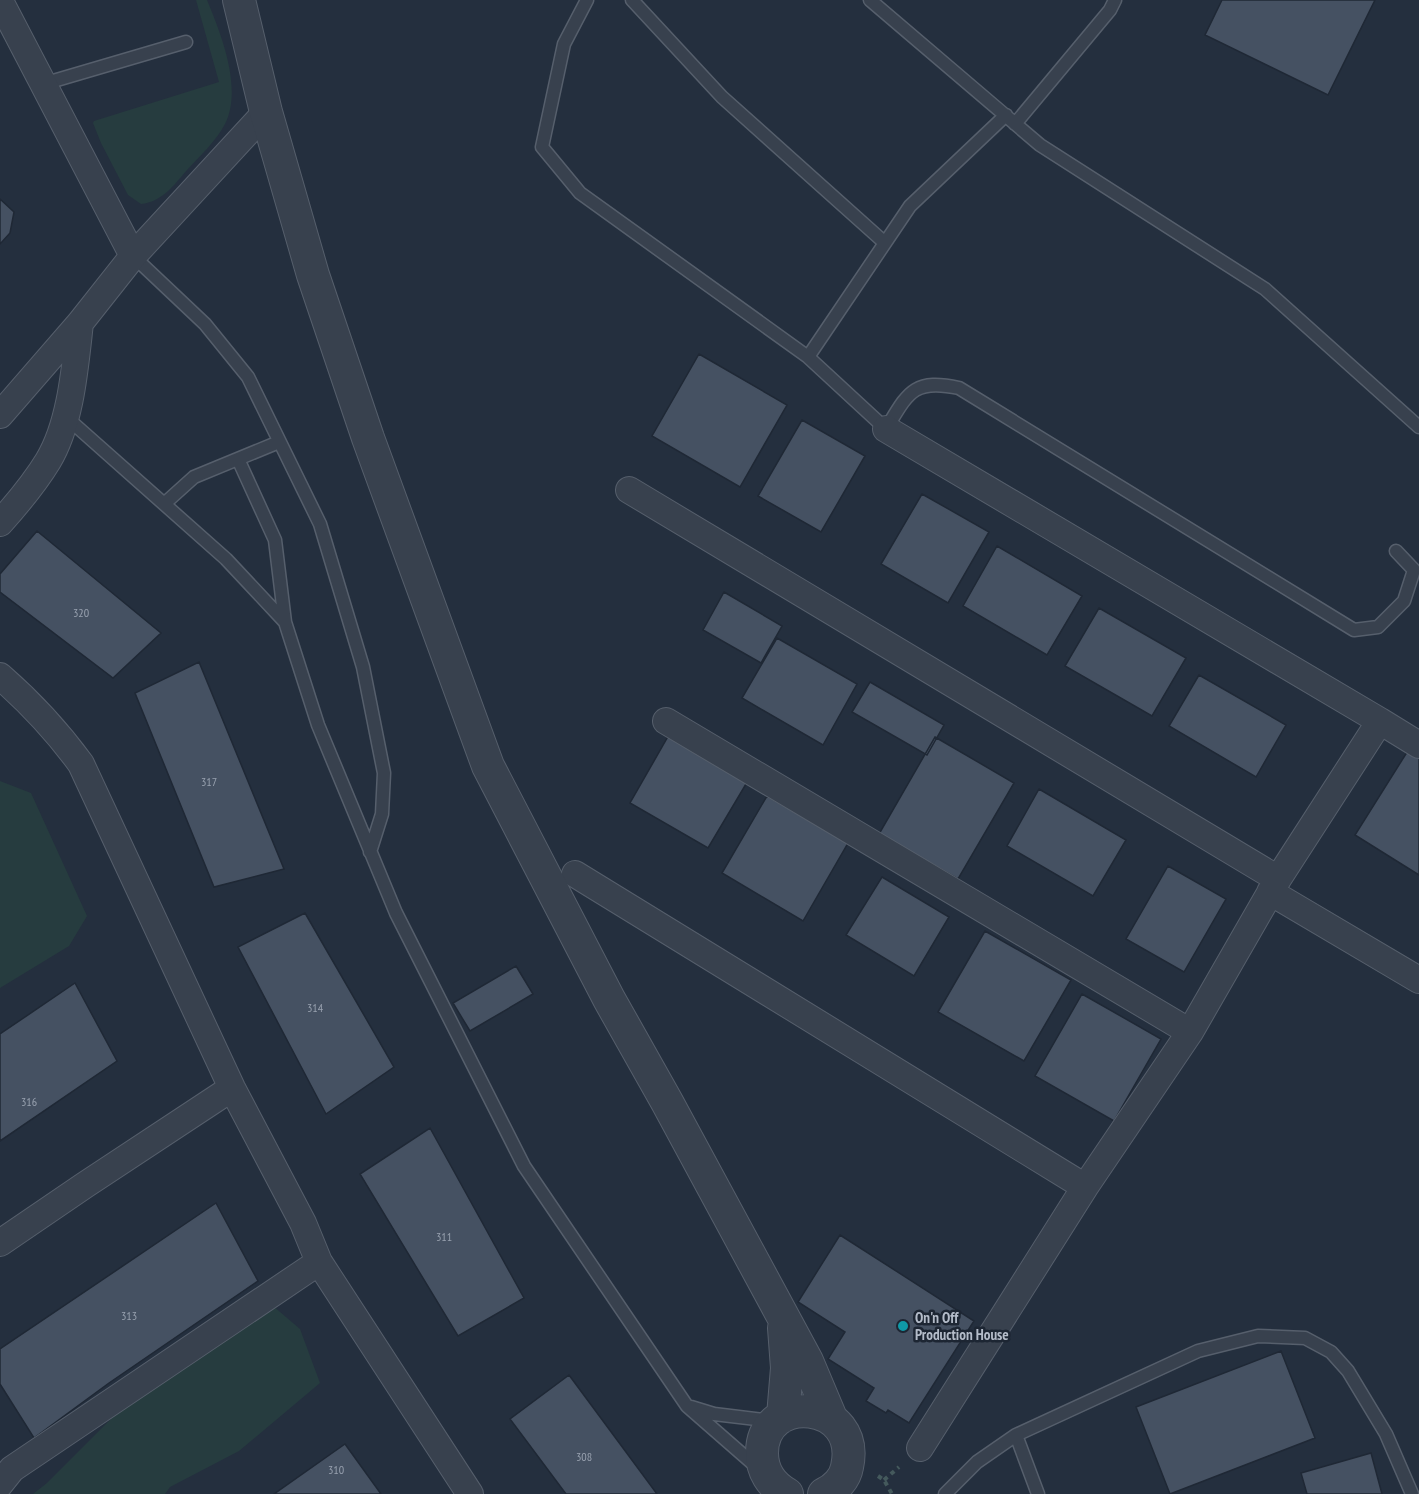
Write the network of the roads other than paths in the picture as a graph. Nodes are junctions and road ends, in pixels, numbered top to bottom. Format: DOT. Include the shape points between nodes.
graph roads {
  1 [pos="239,0"];
  2 [pos="587,0"];
  3 [pos="632,0"];
  4 [pos="870,0"];
  5 [pos="1115,0"];
  6 [pos="0,1"];
  7 [pos="186,42"];
  8 [pos="43,84"];
  9 [pos="266,112"];
  10 [pos="1011,119"];
  11 [pos="885,243"];
  12 [pos="133,256"];
  13 [pos="80,323"];
  14 [pos="808,357"];
  15 [pos="0,415"];
  16 [pos="66,417"];
  17 [pos="1419,427"];
  18 [pos="886,429"];
  19 [pos="279,442"];
  20 [pos="238,459"];
  21 [pos="629,490"];
  22 [pos="164,504"];
  23 [pos="0,524"];
  24 [pos="1396,551"];
  25 [pos="285,622"];
  26 [pos="0,676"];
  27 [pos="666,721"];
  28 [pos="1380,721"];
  29 [pos="1419,744"];
  30 [pos="370,852"];
  31 [pos="575,874"];
  32 [pos="1274,885"];
  33 [pos="1419,980"];
  34 [pos="1190,1032"];
  35 [pos="232,1088"];
  36 [pos="1085,1187"];
  37 [pos="0,1243"];
  38 [pos="319,1262"];
  39 [pos="783,1318"];
  40 [pos="687,1406"];
  41 [pos="831,1418"];
  42 [pos="780,1419"];
  43 [pos="1016,1436"];
  44 [pos="920,1448"];
  45 [pos="853,1482"];
  46 [pos="0,1484"];
  47 [pos="774,1487"];
  48 [pos="470,1494"];
  49 [pos="824,1494"];
  50 [pos="945,1494"];
  51 [pos="1038,1494"];
  52 [pos="1412,1494"];
  1 -- 9 [label="street"];
  2 -- 14 [label="lane" via="564,44 542,147 580,193"];
  3 -- 11 [label="lane" via="722,97"];
  4 -- 10 [label="lane"];
  5 -- 10 [label="lane"];
  6 -- 8 [label="street"];
  7 -- 8 [label="lane"];
  8 -- 12 [label="street"];
  9 -- 12 [label="street"];
  9 -- 39 [label="street" via="313,275 368,438 489,766 609,999"];
  10 -- 11 [label="lane" via="910,206"];
  10 -- 17 [label="lane" via="1040,145 1265,289"];
  11 -- 14 [label="lane"];
  12 -- 13 [label="street"];
  12 -- 19 [label="lane" via="205,324 248,377"];
  13 -- 15 [label="street"];
  13 -- 16 [label="street"];
  14 -- 18 [label="lane"];
  16 -- 22 [label="lane"];
  16 -- 23 [label="street" via="49,459"];
  18 -- 24 [label="lane" via="904,399 919,386 940,384 959,388 1354,630 1378,627 1404,601 1414,570"];
  18 -- 28 [label="street"];
  19 -- 20 [label="lane"];
  19 -- 30 [label="lane" via="320,524 363,668 384,773 382,814"];
  20 -- 22 [label="lane" via="194,477"];
  20 -- 25 [label="lane" via="275,540"];
  21 -- 32 [label="street"];
  22 -- 25 [label="lane" via="226,559"];
  25 -- 30 [label="lane" via="318,725"];
  26 -- 35 [label="street" via="58,732 81,764"];
  27 -- 34 [label="street"];
  28 -- 29 [label="street"];
  28 -- 32 [label="street"];
  30 -- 40 [label="lane" via="396,913 524,1166"];
  31 -- 36 [label="street"];
  32 -- 33 [label="street"];
  32 -- 34 [label="street"];
  34 -- 36 [label="street"];
  35 -- 37 [label="street"];
  35 -- 38 [label="street" via="303,1223"];
  36 -- 44 [label="street"];
  38 -- 46 [label="street" via="12,1469"];
  38 -- 48 [label="street"];
  39 -- 41 [label="street" via="807,1361"];
  39 -- 42 [label="street" via="787,1368"];
  40 -- 42 [label="lane" via="714,1414"];
  40 -- 47 [label="lane"];
  41 -- 42 [label="street" via="801,1411"];
  41 -- 45 [label="street" via="848,1442"];
  42 -- 47 [label="street" via="763,1443 762,1463"];
  43 -- 50 [label="lane" via="977,1462"];
  43 -- 51 [label="lane"];
  43 -- 52 [label="lane" via="1198,1351 1258,1336 1305,1338 1331,1352 1348,1371 1386,1434"];
  45 -- 49 [label="street" via="840,1482"];
}
